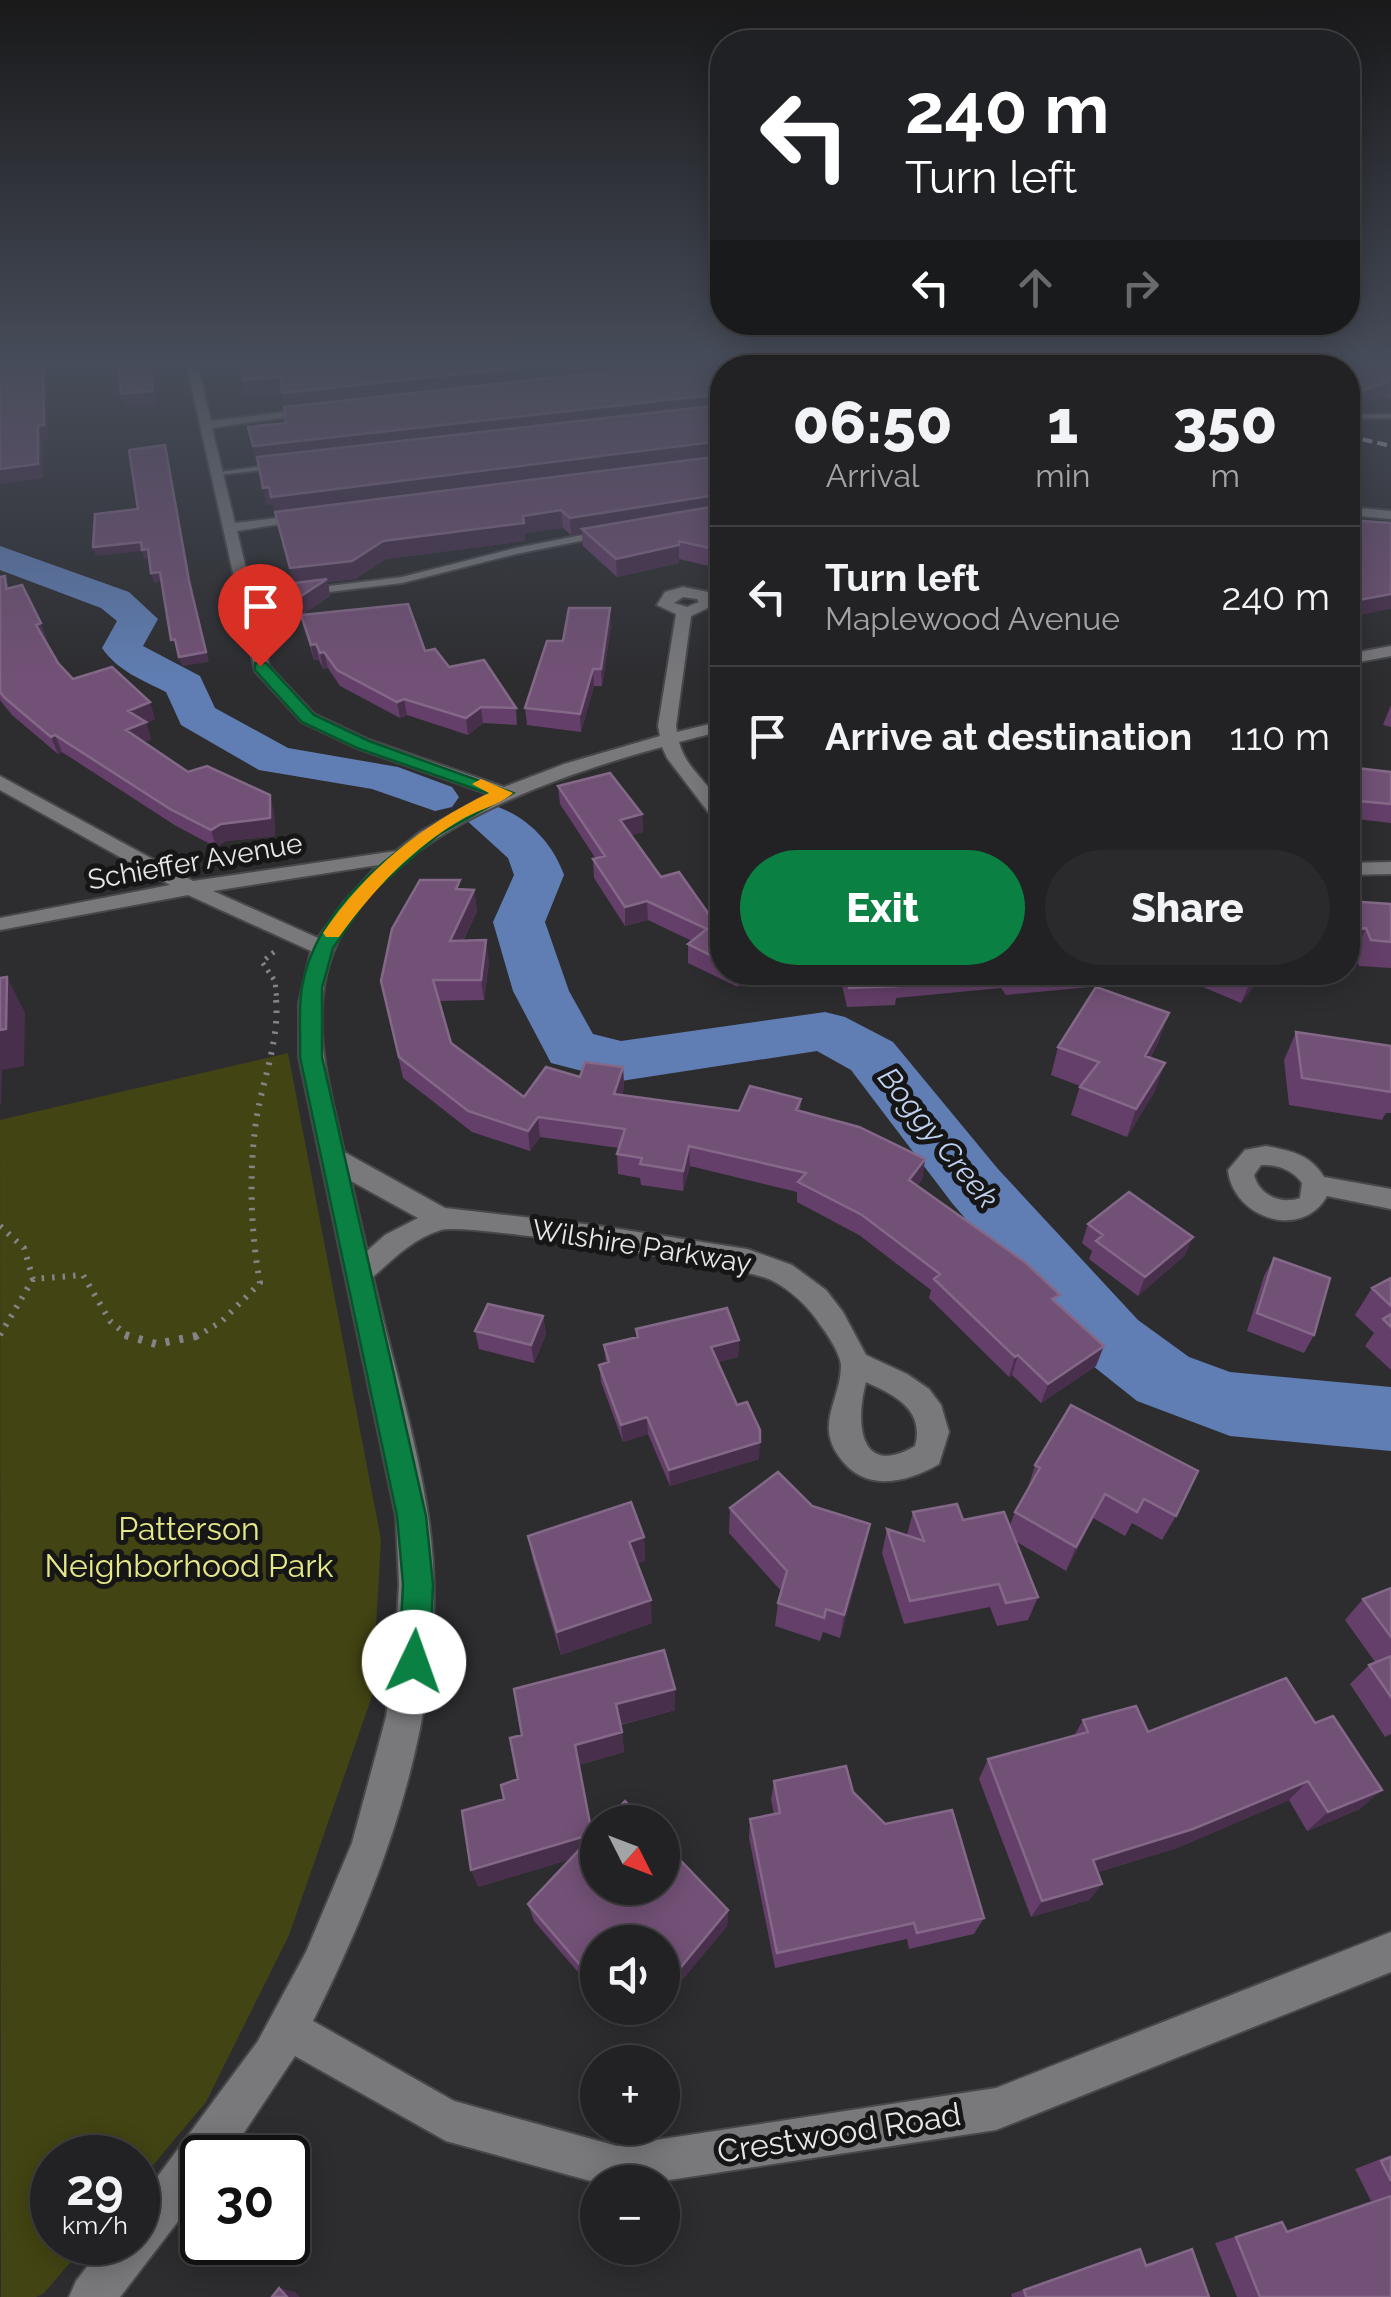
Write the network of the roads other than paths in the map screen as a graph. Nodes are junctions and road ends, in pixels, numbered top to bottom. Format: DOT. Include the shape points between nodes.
graph roads {
  1 [pos="216,465"];
  2 [pos="288,465"];
  3 [pos="218,474"];
  4 [pos="1360,512"];
  5 [pos="1391,515"];
  6 [pos="321,516"];
  7 [pos="231,528"];
  8 [pos="619,532"];
  9 [pos="248,599"];
  10 [pos="684,612"];
  11 [pos="1391,652"];
  12 [pos="1360,657"];
  13 [pos="710,729"];
  14 [pos="670,739"];
  15 [pos="0,782"];
  16 [pos="504,793"];
  17 [pos="710,802"];
  18 [pos="399,856"];
  19 [pos="1391,868"];
  20 [pos="1360,869"];
  21 [pos="190,888"];
  22 [pos="0,924"];
  23 [pos="323,948"];
  24 [pos="335,1158"];
  25 [pos="1318,1185"];
  26 [pos="1391,1199"];
  27 [pos="441,1218"];
  28 [pos="359,1274"];
  29 [pos="856,1364"];
  30 [pos="1391,1952"];
  31 [pos="288,2030"];
  32 [pos="160,2209"];
  33 [pos="117,2265"];
  34 [pos="92,2297"];
  1 -- 3 [label="street"];
  2 -- 3 [label="lane"];
  3 -- 7 [label="street"];
  4 -- 5 [label="street"];
  6 -- 7 [label="street"];
  7 -- 9 [label="street"];
  8 -- 9 [label="lane" via="402,580"];
  9 -- 16 [label="street" via="260,666 308,718"];
  10 -- 14 [label="street"];
  11 -- 12 [label="street"];
  13 -- 14 [label="street"];
  14 -- 16 [label="street"];
  14 -- 17 [label="street" via="673,754"];
  15 -- 21 [label="street"];
  16 -- 18 [label="street" via="457,815"];
  18 -- 21 [label="street, Schieffer Avenue"];
  18 -- 23 [label="street" via="364,889"];
  19 -- 20 [label="street"];
  21 -- 22 [label="street, Schieffer Avenue"];
  21 -- 23 [label="street"];
  23 -- 24 [label="street" via="308,1020"];
  24 -- 27 [label="street, Wilshire Parkway"];
  24 -- 28 [label="street"];
  25 -- 26 [label="street"];
  27 -- 28 [label="street" via="394,1242"];
  27 -- 29 [label="street, Wilshire Parkway" via="747,1260 782,1273 816,1298"];
  28 -- 31 [label="street" via="412,1516 418,1584 414,1662 380,1819"];
  30 -- 31 [label="street, Crestwood Road" via="996,2109 617,2168 446,2120"];
  31 -- 32 [label="street"];
  33 -- 34 [label="street"];
}
